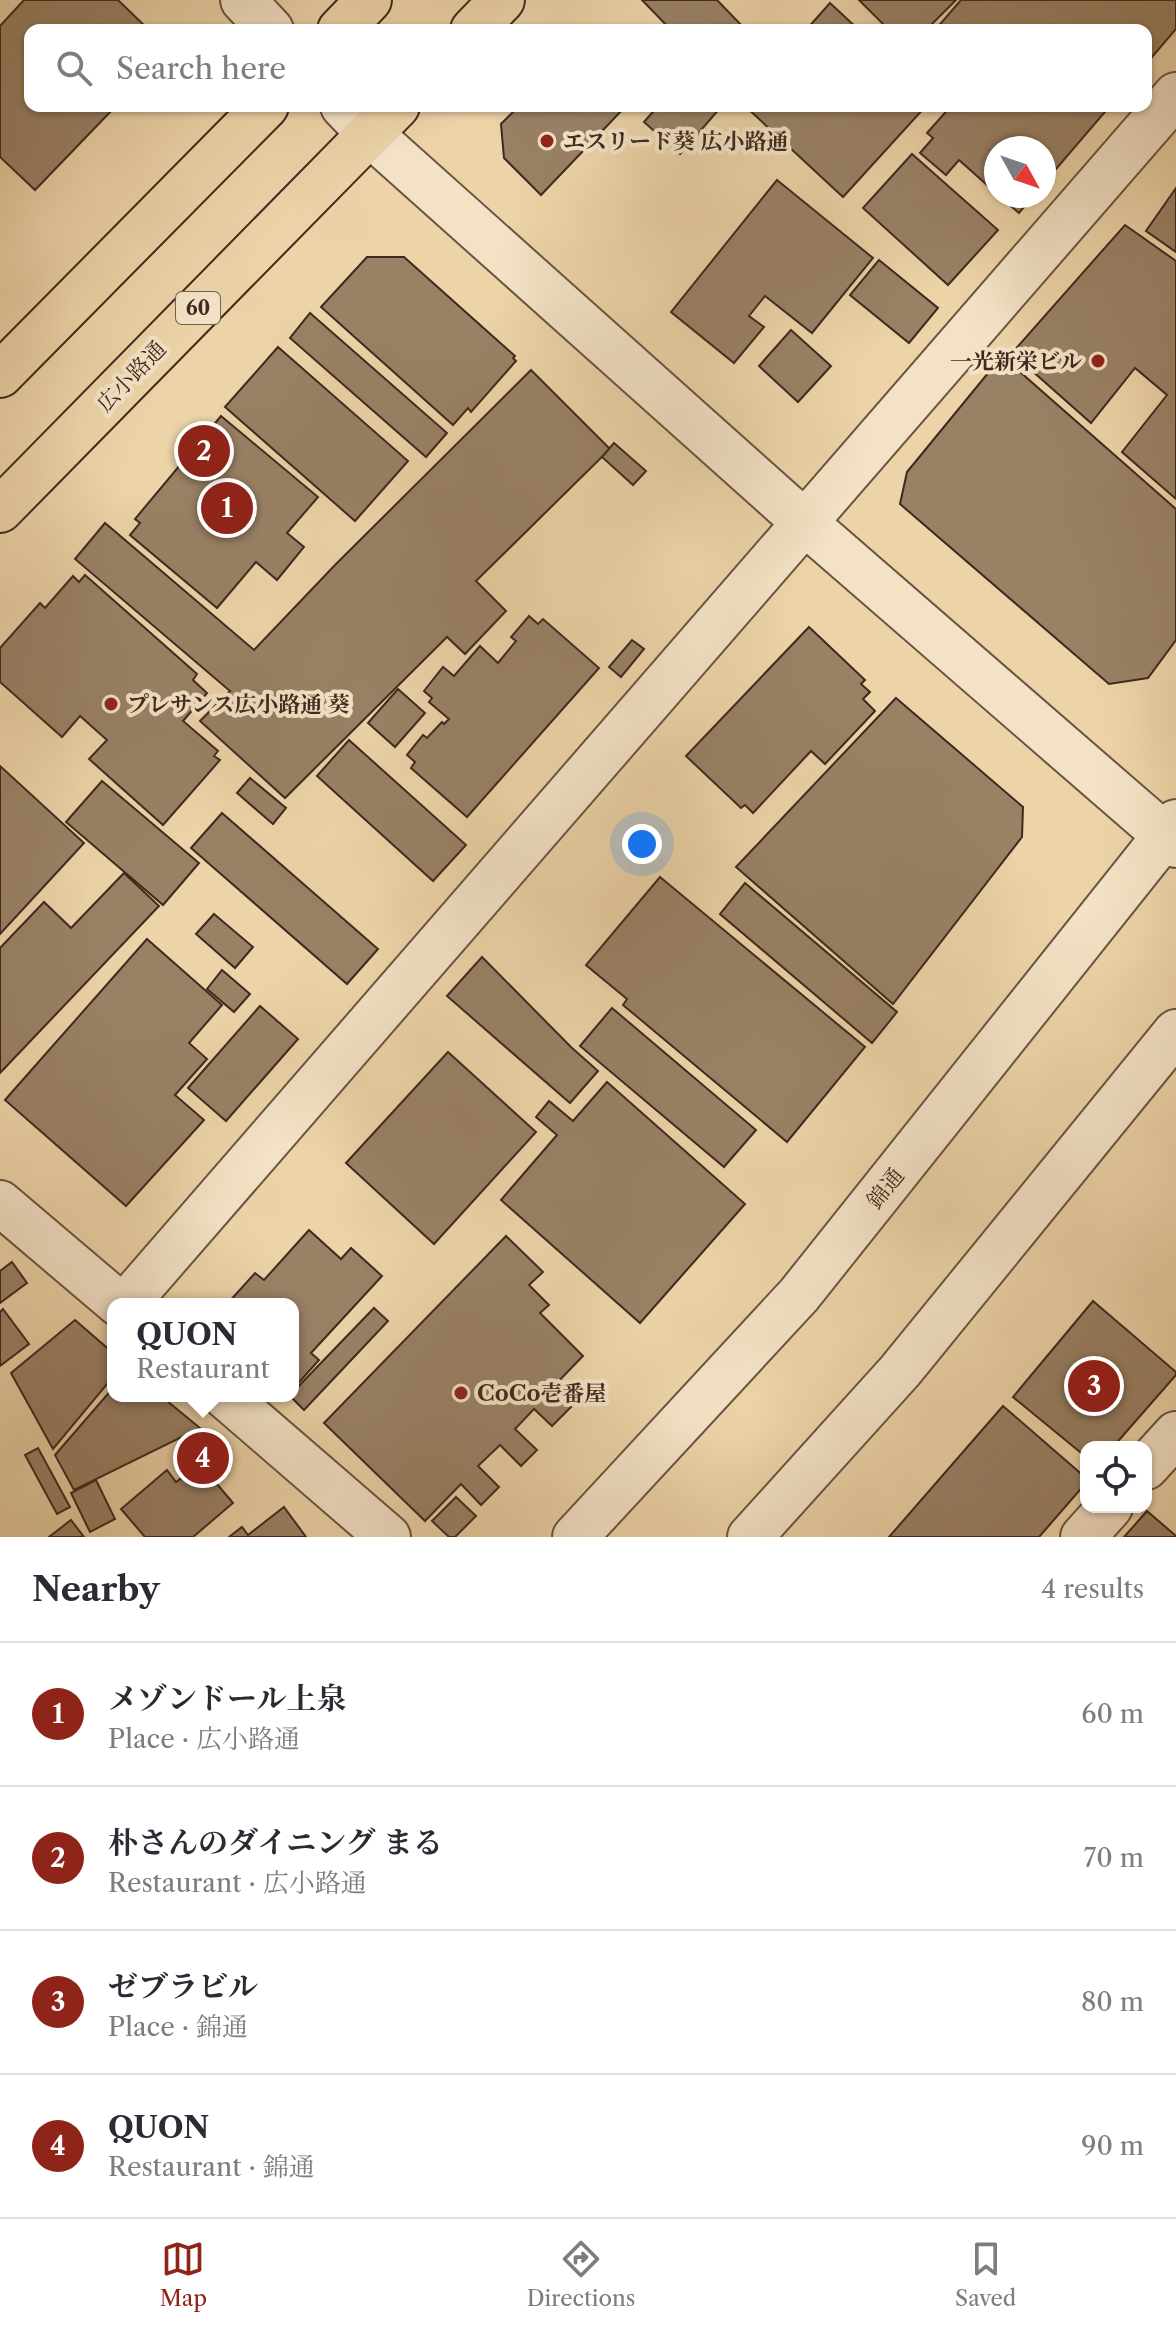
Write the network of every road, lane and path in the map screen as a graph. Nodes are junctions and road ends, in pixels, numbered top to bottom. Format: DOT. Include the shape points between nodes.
graph roads {
  1 [pos="243,0"];
  2 [pos="369,0"];
  3 [pos="502,0"];
  4 [pos="265,24"];
  5 [pos="346,24"];
  6 [pos="479,24"];
  7 [pos="1176,95"];
  8 [pos="260,112"];
  9 [pos="370,115"];
  10 [pos="0,375"];
  11 [pos="0,510"];
  12 [pos="804,522"];
  13 [pos="1173,835"];
  14 [pos="1176,1032"];
  15 [pos="0,1203"];
  16 [pos="112,1298"];
  17 [pos="131,1298"];
  18 [pos="232,1402"];
  19 [pos="1176,1434"];
  20 [pos="1152,1460"];
  21 [pos="1105,1513"];
  22 [pos="388,1537"];
  23 [pos="575,1537"];
  24 [pos="750,1537"];
  25 [pos="1083,1537"];
  1 -- 4 [label="street"];
  2 -- 5 [label="main road"];
  3 -- 6 [label="main road"];
  7 -- 12 [label="street"];
  8 -- 10 [label="main road"];
  9 -- 11 [label="main road, 広小路通 / 60"];
  9 -- 12 [label="street"];
  12 -- 13 [label="street"];
  12 -- 17 [label="street"];
  13 -- 23 [label="street, 錦通" via="799,1295"];
  14 -- 24 [label="street" via="900,1371"];
  15 -- 16 [label="street"];
  18 -- 22 [label="street"];
  19 -- 20 [label="street"];
  21 -- 25 [label="street"];
}
